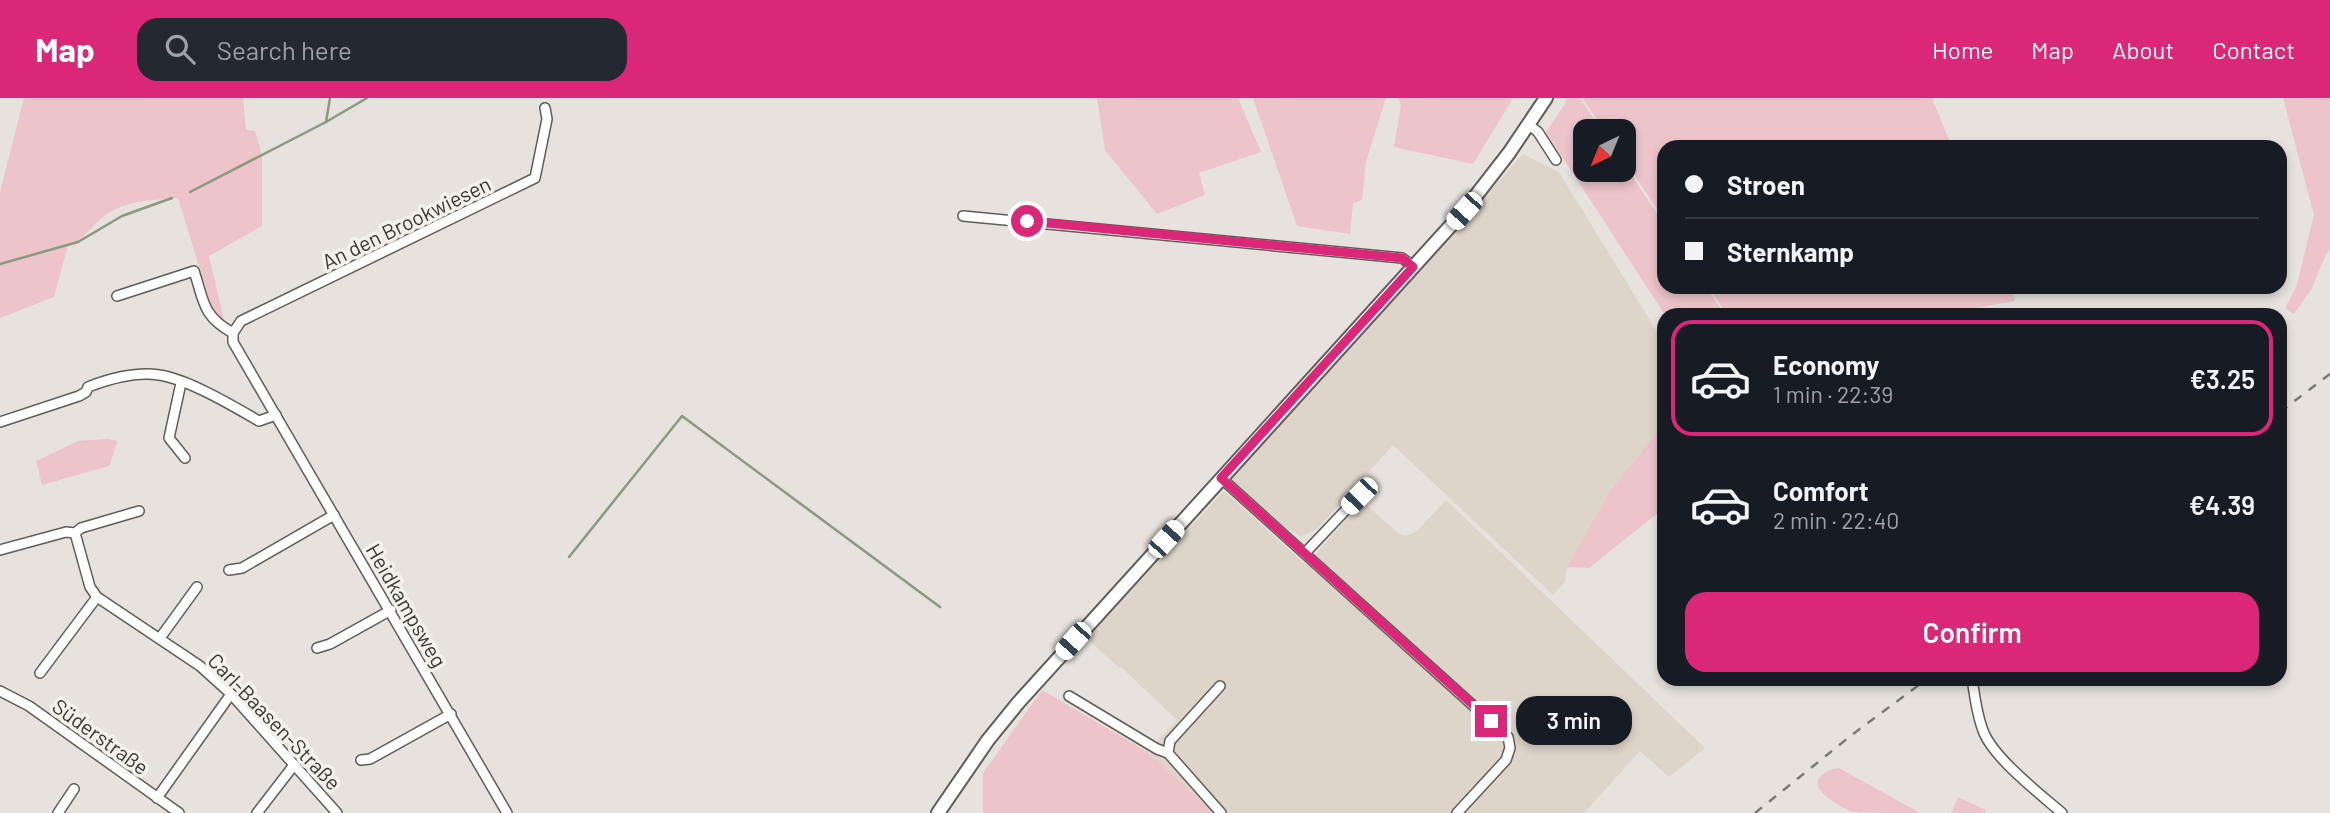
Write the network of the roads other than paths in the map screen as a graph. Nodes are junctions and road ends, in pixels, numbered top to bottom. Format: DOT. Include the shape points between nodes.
graph roads {
  1 [pos="1546,98"];
  2 [pos="545,108"];
  3 [pos="1529,125"];
  4 [pos="1556,160"];
  5 [pos="963,216"];
  6 [pos="1413,267"];
  7 [pos="117,296"];
  8 [pos="233,332"];
  9 [pos="181,383"];
  10 [pos="276,415"];
  11 [pos="0,422"];
  12 [pos="185,458"];
  13 [pos="1221,478"];
  14 [pos="1359,496"];
  15 [pos="139,511"];
  16 [pos="334,515"];
  17 [pos="75,533"];
  18 [pos="0,550"];
  19 [pos="1305,553"];
  20 [pos="229,569"];
  21 [pos="197,587"];
  22 [pos="97,597"];
  23 [pos="391,610"];
  24 [pos="160,638"];
  25 [pos="317,648"];
  26 [pos="40,673"];
  27 [pos="1220,686"];
  28 [pos="1973,686"];
  29 [pos="0,691"];
  30 [pos="231,694"];
  31 [pos="1069,696"];
  32 [pos="451,713"];
  33 [pos="1168,753"];
  34 [pos="361,760"];
  35 [pos="295,765"];
  36 [pos="74,789"];
  37 [pos="157,798"];
  38 [pos="58,813"];
  39 [pos="179,813"];
  40 [pos="257,813"];
  41 [pos="337,813"];
  42 [pos="506,813"];
  43 [pos="938,813"];
  44 [pos="1221,813"];
  45 [pos="1457,813"];
  46 [pos="2062,813"];
  1 -- 3 [label="main road"];
  2 -- 8 [label="street, An den Brookwiesen" via="547,119 535,178 241,321"];
  3 -- 4 [label="street"];
  3 -- 6 [label="main road" via="1464,211"];
  5 -- 6 [label="street" via="1402,258"];
  6 -- 13 [label="main road"];
  7 -- 8 [label="street" via="194,271 208,314"];
  8 -- 10 [label="street, Heidkampsweg" via="233,342"];
  9 -- 10 [label="street" via="259,421"];
  9 -- 11 [label="street" via="159,375 107,381 88,387 79,396"];
  9 -- 12 [label="street" via="169,438"];
  10 -- 16 [label="street, Heidkampsweg"];
  13 -- 19 [label="street"];
  13 -- 43 [label="main road" via="1006,717"];
  14 -- 19 [label="street"];
  15 -- 17 [label="street"];
  16 -- 20 [label="street" via="242,568"];
  16 -- 23 [label="street, Heidkampsweg"];
  17 -- 18 [label="street"];
  17 -- 22 [label="street"];
  19 -- 45 [label="street" via="1508,737 1506,760"];
  21 -- 24 [label="street"];
  22 -- 24 [label="street, Carl-Baasen-Straße"];
  22 -- 26 [label="street"];
  23 -- 25 [label="street"];
  23 -- 32 [label="street, Heidkampsweg"];
  24 -- 30 [label="street, Carl-Baasen-Straße"];
  27 -- 33 [label="street" via="1170,741"];
  28 -- 46 [label="street" via="1989,743"];
  29 -- 37 [label="street, Süderstraße" via="29,706"];
  30 -- 35 [label="street, Carl-Baasen-Straße"];
  30 -- 37 [label="street"];
  31 -- 33 [label="street"];
  32 -- 34 [label="street"];
  32 -- 42 [label="street, Heidkampsweg"];
  33 -- 44 [label="street"];
  35 -- 40 [label="street"];
  35 -- 41 [label="street, Carl-Baasen-Straße"];
  36 -- 38 [label="street"];
  37 -- 39 [label="street, Süderstraße"];
}
